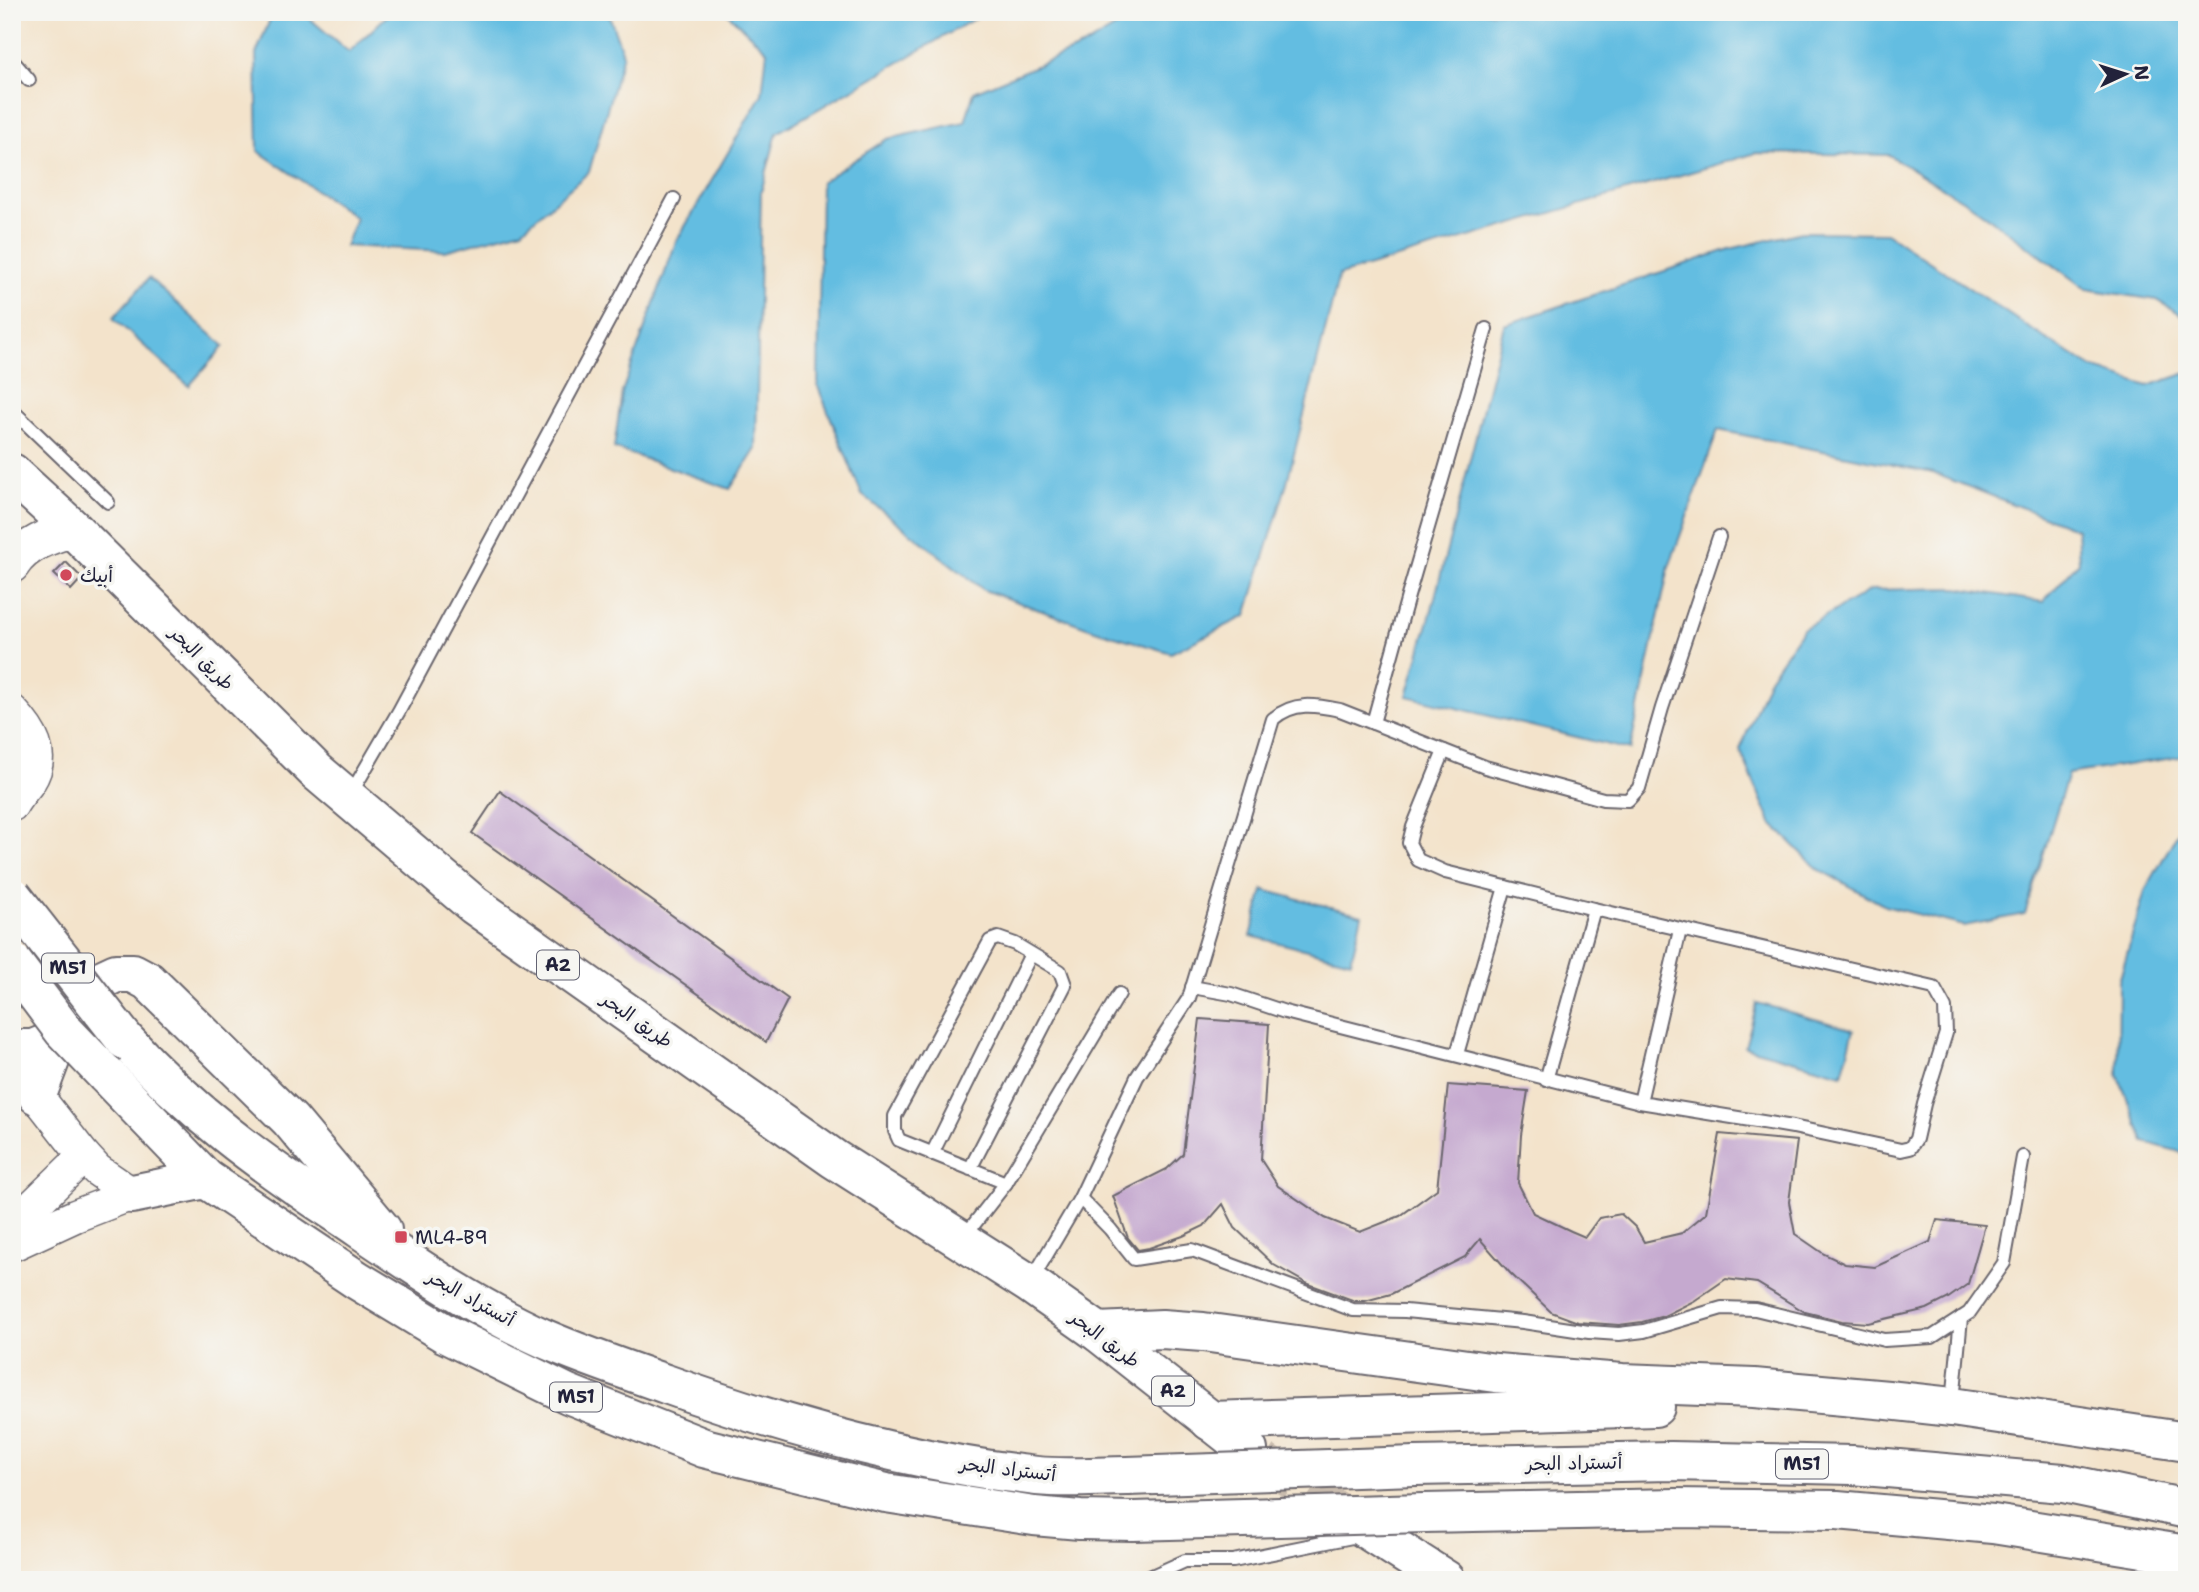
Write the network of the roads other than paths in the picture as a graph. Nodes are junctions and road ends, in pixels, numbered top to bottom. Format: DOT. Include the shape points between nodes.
graph roads {
  1 [pos="12,60"];
  2 [pos="29,79"];
  3 [pos="674,199"];
  4 [pos="1486,329"];
  5 [pos="12,410"];
  6 [pos="13,479"];
  7 [pos="108,502"];
  8 [pos="73,529"];
  9 [pos="1719,537"];
  10 [pos="12,565"];
  11 [pos="12,711"];
  12 [pos="1373,723"];
  13 [pos="12,750"];
  14 [pos="1444,751"];
  15 [pos="348,798"];
  16 [pos="16,799"];
  17 [pos="1505,887"];
  18 [pos="12,896"];
  19 [pos="1594,909"];
  20 [pos="1680,930"];
  21 [pos="1031,954"];
  22 [pos="12,962"];
  23 [pos="1192,987"];
  24 [pos="1119,994"];
  25 [pos="58,1039"];
  26 [pos="12,1049"];
  27 [pos="1457,1054"];
  28 [pos="12,1064"];
  29 [pos="1546,1080"];
  30 [pos="37,1096"];
  31 [pos="1640,1102"];
  32 [pos="932,1154"];
  33 [pos="84,1156"];
  34 [pos="2023,1157"];
  35 [pos="970,1168"];
  36 [pos="206,1179"];
  37 [pos="1006,1183"];
  38 [pos="132,1194"];
  39 [pos="1080,1198"];
  40 [pos="12,1226"];
  41 [pos="962,1240"];
  42 [pos="12,1245"];
  43 [pos="412,1265"];
  44 [pos="1030,1284"];
  45 [pos="1961,1318"];
  46 [pos="1098,1332"];
  47 [pos="1888,1400"];
  48 [pos="1952,1407"];
  49 [pos="1210,1421"];
  50 [pos="2187,1442"];
  51 [pos="1248,1450"];
  52 [pos="2187,1509"];
  53 [pos="1367,1530"];
  54 [pos="2187,1555"];
  55 [pos="1143,1580"];
  56 [pos="1446,1580"];
  1 -- 2 [label="lane"];
  3 -- 15 [label="lane"];
  4 -- 12 [label="lane"];
  5 -- 7 [label="lane"];
  6 -- 8 [label="main road, طريق البحر / A2"];
  8 -- 10 [label="main road" via="30,547"];
  8 -- 15 [label="main road, طريق البحر / A2"];
  9 -- 14 [label="lane" via="1639,788 1628,800 1603,799 1524,778"];
  11 -- 16 [label="street" via="30,731 37,752 33,774"];
  12 -- 14 [label="lane"];
  12 -- 23 [label="lane" via="1323,706 1285,709 1273,719"];
  13 -- 16 [label="street" via="19,771"];
  14 -- 17 [label="lane" via="1409,843 1418,860"];
  15 -- 41 [label="main road, طريق البحر / A2" via="485,912 834,1159"];
  17 -- 19 [label="lane"];
  17 -- 27 [label="lane"];
  18 -- 43 [label="main road, أتستراد البحر / M51, bridge" via="161,1079 274,1172"];
  19 -- 20 [label="lane"];
  19 -- 29 [label="lane"];
  20 -- 31 [label="lane"];
  20 -- 31 [label="lane" via="1934,988 1945,1008 1946,1033 1910,1148"];
  21 -- 32 [label="lane"];
  21 -- 32 [label="lane" via="999,938 990,941 895,1116 899,1140"];
  21 -- 35 [label="lane" via="1060,971 1065,985"];
  22 -- 36 [label="main road, M51, bridge" via="63,1030"];
  23 -- 27 [label="lane"];
  23 -- 39 [label="lane" via="1137,1077"];
  24 -- 37 [label="lane"];
  25 -- 26 [label="main road" via="33,1049"];
  25 -- 30 [label="main road"];
  25 -- 43 [label="main road" via="101,980 116,973 133,973 148,981 290,1120"];
  27 -- 29 [label="lane"];
  28 -- 30 [label="street"];
  29 -- 31 [label="lane"];
  30 -- 33 [label="street"];
  32 -- 35 [label="lane"];
  33 -- 38 [label="street"];
  33 -- 40 [label="street"];
  34 -- 45 [label="lane" via="2004,1263"];
  35 -- 37 [label="lane"];
  36 -- 38 [label="main road"];
  36 -- 54 [label="main road, M51, bridge" via="446,1334 568,1394 704,1448 886,1493 1034,1516 1133,1521 1676,1508 1838,1510 1993,1524"];
  37 -- 41 [label="lane"];
  38 -- 42 [label="street"];
  39 -- 44 [label="lane"];
  39 -- 45 [label="lane" via="1134,1259 1192,1250 1353,1310 1405,1311 1619,1334 1722,1308 1755,1309 1884,1340 1931,1336"];
  41 -- 44 [label="main road, طريق البحر / A2"];
  43 -- 52 [label="main road, أتستراد البحر / M51, bridge" via="543,1338 746,1413 904,1455 1039,1476 1671,1461 1852,1465 2063,1483"];
  44 -- 46 [label="main road, طريق البحر / A2"];
  45 -- 48 [label="lane"];
  46 -- 47 [label="main road" via="1203,1332 1496,1373"];
  46 -- 49 [label="main road, طريق البحر / A2"];
  47 -- 48 [label="main road"];
  47 -- 49 [label="main road"];
  48 -- 50 [label="main road"];
  49 -- 51 [label="main road, طريق البحر / A2"];
  53 -- 55 [label="lane" via="1233,1561 1185,1561"];
  53 -- 56 [label="main road"];
}
